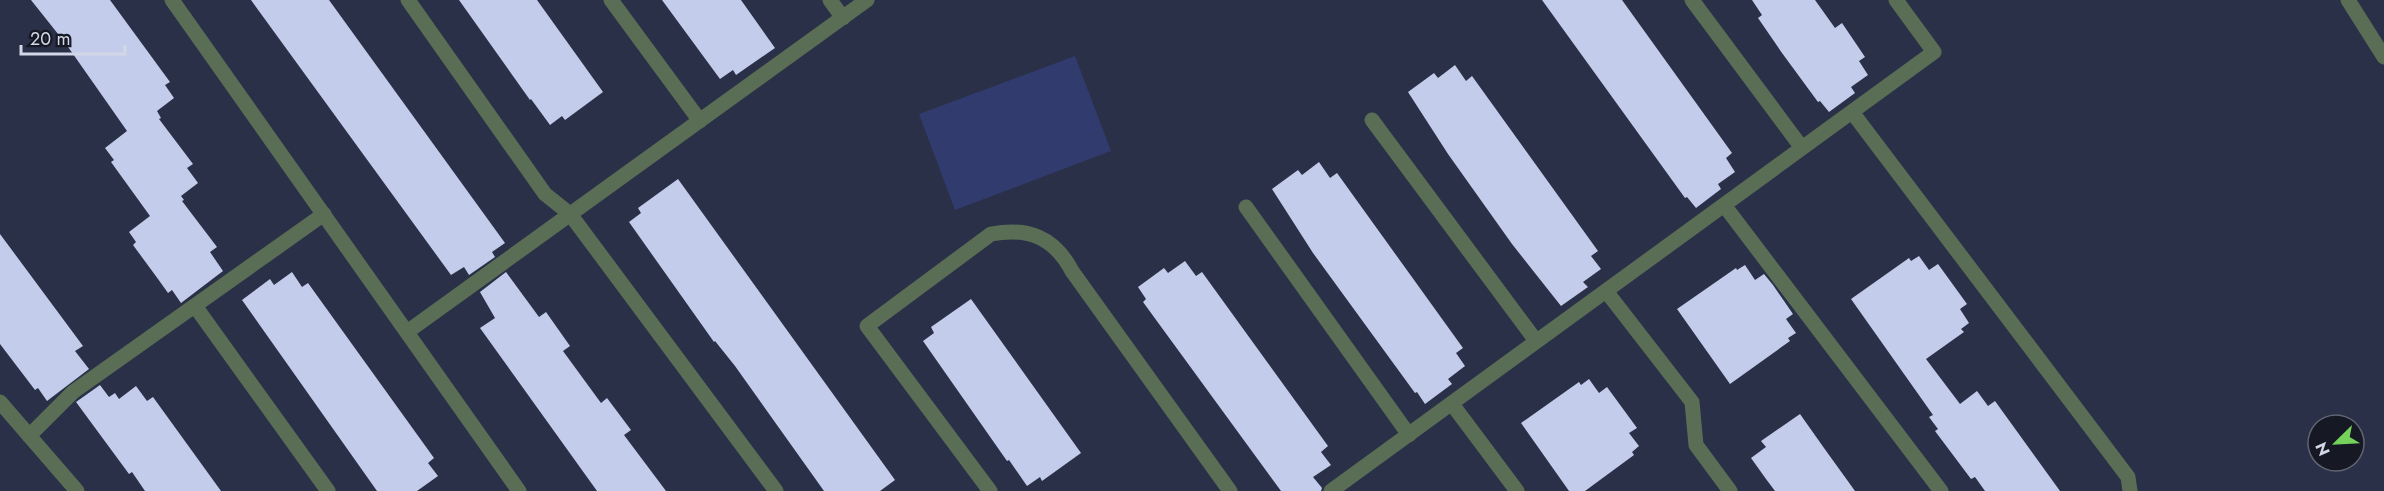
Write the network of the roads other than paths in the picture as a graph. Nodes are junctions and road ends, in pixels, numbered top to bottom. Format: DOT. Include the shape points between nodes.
graph roads {
  1 [pos="172,0"];
  2 [pos="408,0"];
  3 [pos="611,0"];
  4 [pos="830,0"];
  5 [pos="867,0"];
  6 [pos="1692,0"];
  7 [pos="1896,0"];
  8 [pos="2348,0"];
  9 [pos="843,18"];
  10 [pos="2384,57"];
  11 [pos="1852,112"];
  12 [pos="1372,120"];
  13 [pos="700,121"];
  14 [pos="1802,148"];
  15 [pos="1724,205"];
  16 [pos="1246,207"];
  17 [pos="324,214"];
  18 [pos="570,214"];
  19 [pos="1606,291"];
  20 [pos="195,306"];
  21 [pos="407,332"];
  22 [pos="1536,341"];
  23 [pos="0,402"];
  24 [pos="1452,404"];
  25 [pos="1409,435"];
  26 [pos="29,436"];
  27 [pos="77,491"];
  28 [pos="328,491"];
  29 [pos="519,491"];
  30 [pos="776,491"];
  31 [pos="990,491"];
  32 [pos="1230,491"];
  33 [pos="1331,491"];
  34 [pos="1518,491"];
  35 [pos="1730,491"];
  36 [pos="1941,491"];
  37 [pos="2130,491"];
  1 -- 17 [label="street"];
  2 -- 18 [label="street" via="545,194"];
  3 -- 13 [label="street"];
  4 -- 9 [label="street"];
  5 -- 9 [label="street"];
  6 -- 14 [label="street"];
  7 -- 11 [label="street" via="1934,52"];
  8 -- 10 [label="street"];
  9 -- 13 [label="street"];
  11 -- 14 [label="street"];
  11 -- 37 [label="street" via="2128,477"];
  12 -- 22 [label="street"];
  13 -- 18 [label="street"];
  14 -- 15 [label="street"];
  15 -- 19 [label="street"];
  15 -- 36 [label="street"];
  16 -- 25 [label="street"];
  17 -- 20 [label="street"];
  17 -- 21 [label="street"];
  18 -- 21 [label="street"];
  18 -- 30 [label="street"];
  19 -- 22 [label="street"];
  19 -- 35 [label="street" via="1692,402 1696,446"];
  20 -- 26 [label="street" via="73,392"];
  20 -- 28 [label="street"];
  21 -- 29 [label="street"];
  22 -- 24 [label="street"];
  23 -- 26 [label="street"];
  24 -- 25 [label="street"];
  24 -- 34 [label="street"];
  25 -- 33 [label="street"];
  26 -- 27 [label="street"];
  31 -- 32 [label="street" via="867,326 991,234 1022,231 1052,244 1064,256"];
}
